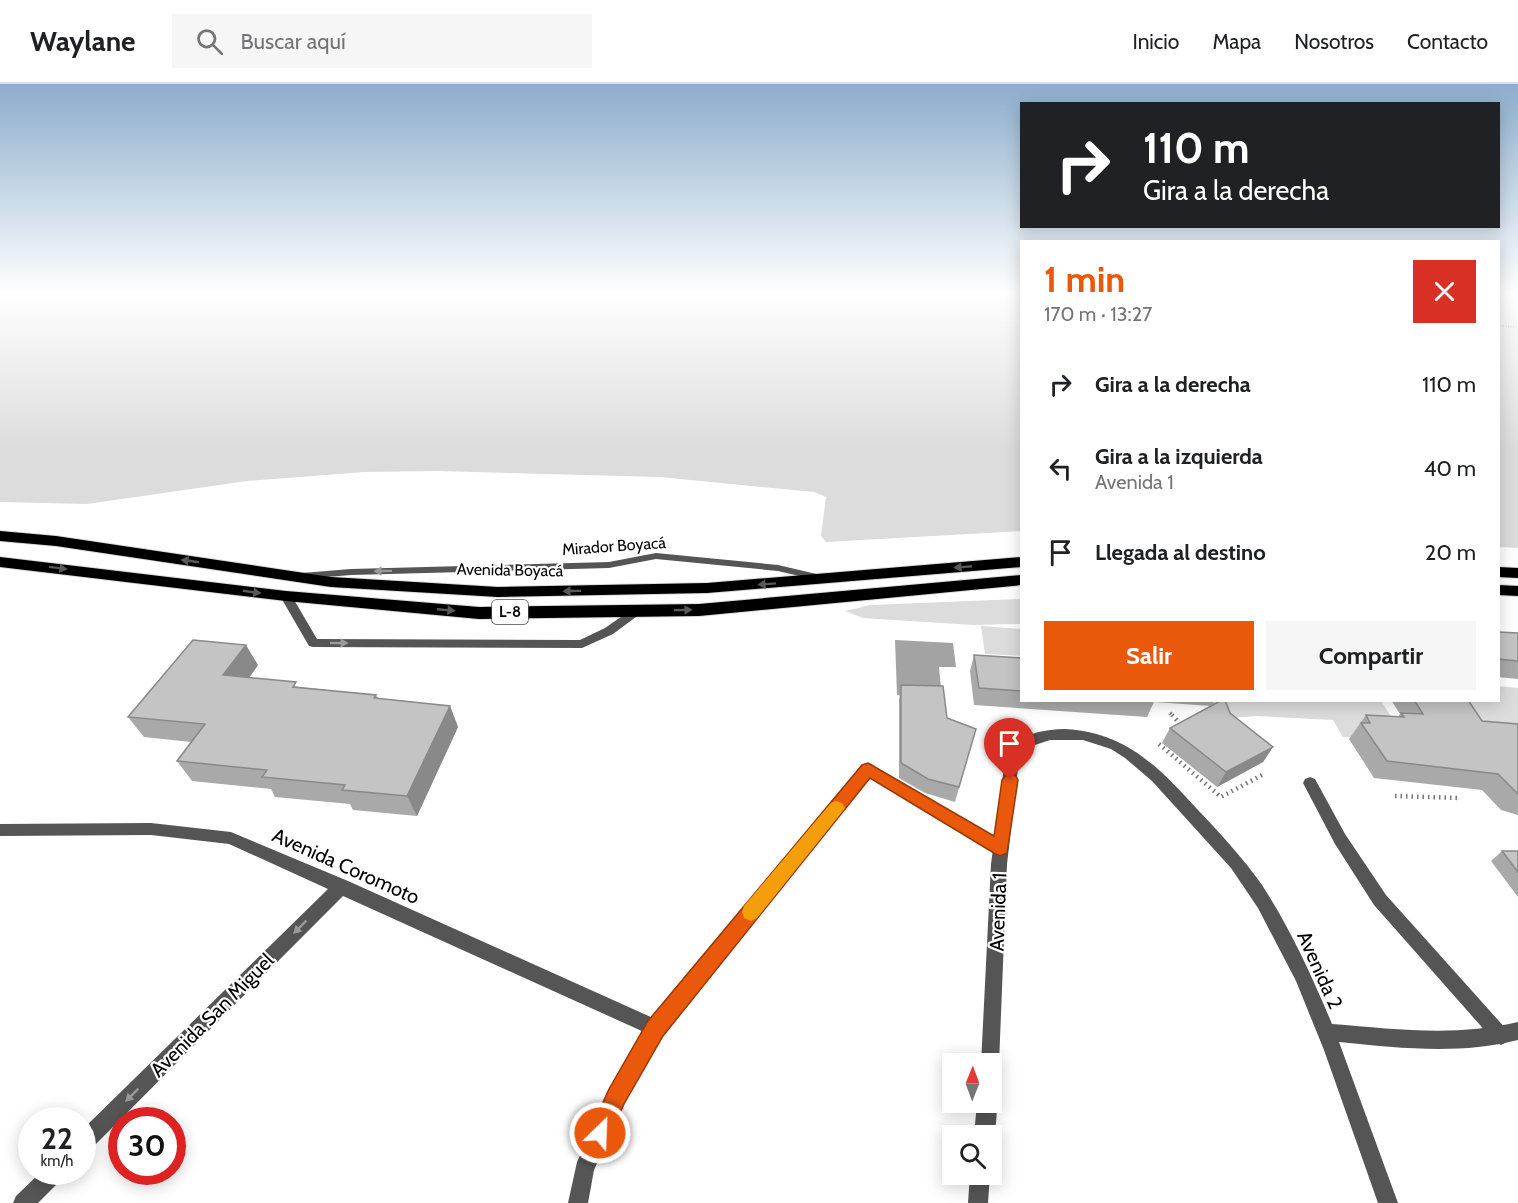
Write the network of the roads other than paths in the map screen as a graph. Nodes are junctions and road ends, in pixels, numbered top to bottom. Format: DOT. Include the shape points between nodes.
graph roads {
  1 [pos="0,536"];
  2 [pos="0,562"];
  3 [pos="1020,562"];
  4 [pos="1500,572"];
  5 [pos="1518,573"];
  6 [pos="294,577"];
  7 [pos="1020,579"];
  8 [pos="826,580"];
  9 [pos="1500,590"];
  10 [pos="1518,591"];
  11 [pos="286,596"];
  12 [pos="638,610"];
  13 [pos="1164,783"];
  14 [pos="1310,783"];
  15 [pos="0,830"];
  16 [pos="1000,848"];
  17 [pos="342,886"];
  18 [pos="656,1028"];
  19 [pos="1325,1032"];
  20 [pos="1510,1033"];
  21 [pos="991,1053"];
  22 [pos="96,1130"];
  23 [pos="42,1185"];
  24 [pos="979,1185"];
  25 [pos="24,1203"];
  26 [pos="578,1203"];
  27 [pos="978,1203"];
  28 [pos="1388,1203"];
  6 -- 1 [label="highway, Avenida Boyacá / L-8, one-way"];
  2 -- 11 [label="highway, L-8, one-way"];
  3 -- 8 [label="highway, Avenida Boyacá / L-8, one-way"];
  4 -- 5 [label="highway"];
  8 -- 6 [label="highway, Avenida Boyacá / L-8, one-way" via="707,588 498,592"];
  8 -- 6 [label="street, Mirador Boyacá, one-way" via="778,568 656,556 609,566 351,572"];
  12 -- 7 [label="highway, L-8, one-way" via="699,610"];
  9 -- 10 [label="highway"];
  11 -- 12 [label="highway, L-8, one-way" via="479,613"];
  11 -- 12 [label="street, one-way" via="313,643 582,644"];
  13 -- 16 [label="street, Avenida 1" via="1132,754 1100,739 1071,734 1031,739 1019,747 1012,759"];
  13 -- 19 [label="street, Avenida 2" via="1235,861 1264,902 1302,972"];
  14 -- 20 [label="street" via="1340,839 1380,900"];
  15 -- 17 [label="street, Avenida Coromoto" via="151,829 231,838"];
  16 -- 18 [label="street" via="868,769"];
  16 -- 21 [label="street, Avenida 1"];
  17 -- 18 [label="street, Avenida Coromoto"];
  17 -- 22 [label="street, Avenida San Miguel, one-way"];
  18 -- 26 [label="street" via="617,1096 584,1169"];
  19 -- 20 [label="street" via="1444,1042"];
  19 -- 28 [label="street, Avenida 2"];
  23 -- 25 [label="street"];
  24 -- 27 [label="street"];
}
